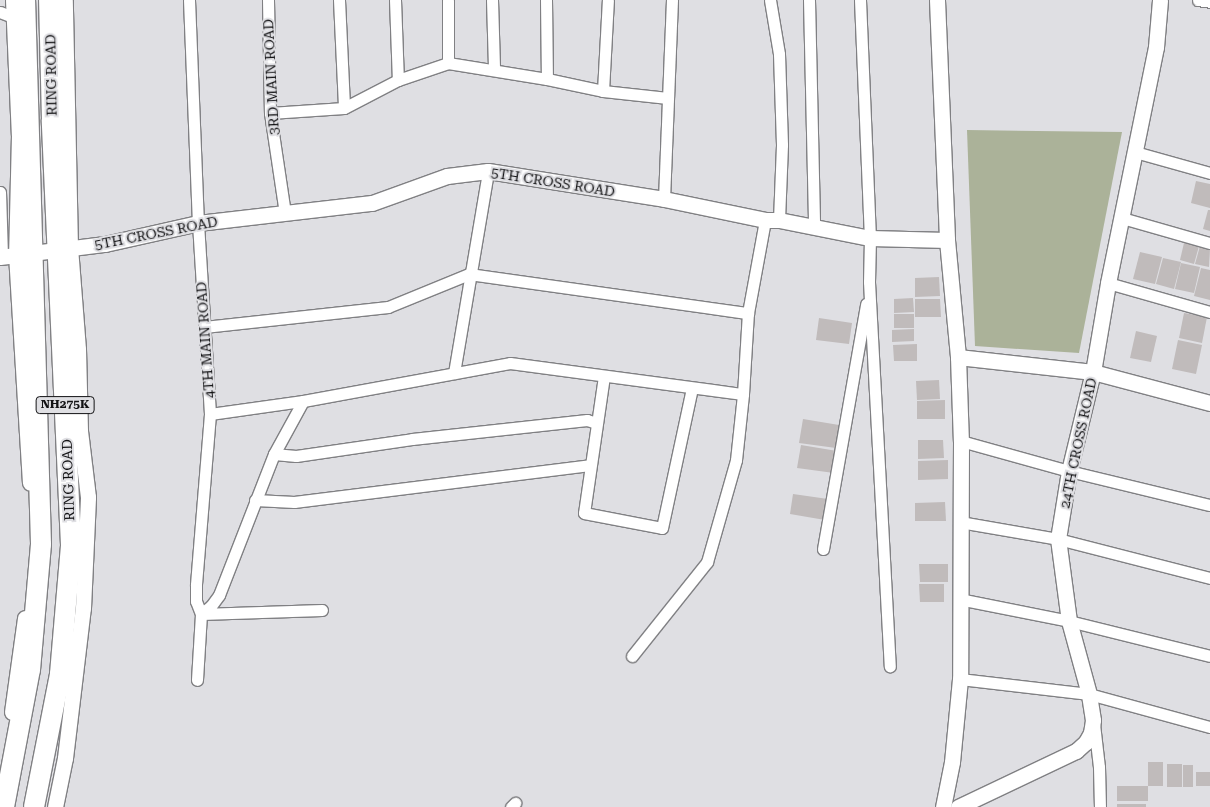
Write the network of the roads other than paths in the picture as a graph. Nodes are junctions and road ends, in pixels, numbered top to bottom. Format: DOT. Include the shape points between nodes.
graph roads {
  1 [pos="13,0"];
  2 [pos="25,0"];
  3 [pos="49,0"];
  4 [pos="65,0"];
  5 [pos="188,0"];
  6 [pos="268,0"];
  7 [pos="339,0"];
  8 [pos="395,0"];
  9 [pos="448,0"];
  10 [pos="492,0"];
  11 [pos="546,0"];
  12 [pos="608,0"];
  13 [pos="672,0"];
  14 [pos="770,0"];
  15 [pos="809,0"];
  16 [pos="860,0"];
  17 [pos="937,0"];
  18 [pos="1160,0"];
  19 [pos="1198,0"];
  20 [pos="1210,2"];
  21 [pos="7,14"];
  22 [pos="448,63"];
  23 [pos="494,69"];
  24 [pos="547,78"];
  25 [pos="398,80"];
  26 [pos="603,91"];
  27 [pos="668,98"];
  28 [pos="344,108"];
  29 [pos="270,113"];
  30 [pos="1135,152"];
  31 [pos="488,171"];
  32 [pos="1210,173"];
  33 [pos="0,192"];
  34 [pos="664,199"];
  35 [pos="285,213"];
  36 [pos="1122,218"];
  37 [pos="772,220"];
  38 [pos="198,223"];
  39 [pos="814,227"];
  40 [pos="870,238"];
  41 [pos="947,240"];
  42 [pos="1210,243"];
  43 [pos="64,248"];
  44 [pos="12,255"];
  45 [pos="469,274"];
  46 [pos="869,282"];
  47 [pos="1108,283"];
  48 [pos="1210,312"];
  49 [pos="748,313"];
  50 [pos="204,327"];
  51 [pos="958,357"];
  52 [pos="1093,372"];
  53 [pos="454,373"];
  54 [pos="604,376"];
  55 [pos="692,388"];
  56 [pos="743,394"];
  57 [pos="303,401"];
  58 [pos="1210,402"];
  59 [pos="210,414"];
  60 [pos="597,423"];
  61 [pos="960,441"];
  62 [pos="274,454"];
  63 [pos="590,465"];
  64 [pos="1069,471"];
  65 [pos="255,500"];
  66 [pos="1210,505"];
  67 [pos="960,522"];
  68 [pos="1058,540"];
  69 [pos="823,549"];
  70 [pos="1210,578"];
  71 [pos="959,599"];
  72 [pos="322,610"];
  73 [pos="201,614"];
  74 [pos="1069,621"];
  75 [pos="632,656"];
  76 [pos="1210,656"];
  77 [pos="890,666"];
  78 [pos="960,679"];
  79 [pos="197,680"];
  80 [pos="1089,694"];
  81 [pos="1093,720"];
  82 [pos="1210,727"];
  83 [pos="0,780"];
  84 [pos="3,803"];
  85 [pos="34,807"];
  86 [pos="55,807"];
  87 [pos="943,807"];
  88 [pos="958,807"];
  89 [pos="1100,807"];
  1 -- 21 [label="street"];
  2 -- 44 [label="highway, RING ROAD / NH275K"];
  3 -- 43 [label="highway, RING ROAD / NH275K" via="52,120"];
  4 -- 43 [label="street"];
  5 -- 38 [label="street, 4TH MAIN ROAD"];
  6 -- 29 [label="street, 3RD MAIN ROAD"];
  7 -- 28 [label="street"];
  8 -- 25 [label="street"];
  9 -- 22 [label="street"];
  10 -- 23 [label="street"];
  11 -- 24 [label="street"];
  12 -- 26 [label="street"];
  13 -- 27 [label="street"];
  14 -- 37 [label="street" via="779,54 782,145"];
  15 -- 39 [label="street"];
  16 -- 40 [label="street"];
  17 -- 41 [label="street"];
  18 -- 30 [label="street, 24TH CROSS ROAD" via="1156,47"];
  19 -- 20 [label="street"];
  21 -- 44 [label="street" via="18,135"];
  22 -- 23 [label="street"];
  22 -- 25 [label="street"];
  23 -- 24 [label="street"];
  24 -- 26 [label="street"];
  25 -- 28 [label="street"];
  26 -- 27 [label="street"];
  27 -- 34 [label="street"];
  28 -- 29 [label="street"];
  29 -- 35 [label="street, 3RD MAIN ROAD"];
  30 -- 32 [label="street"];
  30 -- 36 [label="street, 24TH CROSS ROAD"];
  31 -- 34 [label="street, 5TH CROSS ROAD"];
  31 -- 35 [label="street, 5TH CROSS ROAD" via="447,176 372,203"];
  31 -- 45 [label="street"];
  33 -- 44 [label="street"];
  34 -- 37 [label="street, 5TH CROSS ROAD"];
  35 -- 38 [label="street, 5TH CROSS ROAD"];
  36 -- 42 [label="street"];
  36 -- 47 [label="street, 24TH CROSS ROAD"];
  37 -- 39 [label="street, 5TH CROSS ROAD"];
  37 -- 49 [label="street"];
  38 -- 43 [label="street, 5TH CROSS ROAD" via="105,244"];
  38 -- 50 [label="street, 4TH MAIN ROAD"];
  39 -- 40 [label="street, 5TH CROSS ROAD"];
  40 -- 41 [label="street, 5TH CROSS ROAD"];
  40 -- 46 [label="street"];
  41 -- 51 [label="street"];
  43 -- 44 [label="street, 5TH CROSS ROAD"];
  43 -- 85 [label="highway, RING ROAD / NH275K" via="71,545 60,674"];
  43 -- 86 [label="street" via="78,350 80,431 88,497 83,608 65,758"];
  44 -- 83 [label="street" via="33,527 32,570 16,694"];
  44 -- 84 [label="highway, RING ROAD / NH275K" via="41,544 30,670"];
  45 -- 49 [label="street"];
  45 -- 50 [label="street" via="388,308"];
  45 -- 53 [label="street"];
  46 -- 69 [label="street"];
  46 -- 77 [label="street"];
  47 -- 48 [label="street"];
  47 -- 52 [label="street, 24TH CROSS ROAD"];
  49 -- 56 [label="street"];
  50 -- 59 [label="street, 4TH MAIN ROAD"];
  51 -- 52 [label="street"];
  51 -- 61 [label="street"];
  52 -- 58 [label="street"];
  52 -- 64 [label="street, 24TH CROSS ROAD"];
  53 -- 54 [label="street" via="510,363"];
  53 -- 57 [label="street"];
  54 -- 55 [label="street"];
  54 -- 60 [label="street"];
  55 -- 56 [label="street"];
  55 -- 63 [label="street" via="662,528 584,513"];
  56 -- 75 [label="street" via="736,460 707,562"];
  57 -- 59 [label="street"];
  57 -- 62 [label="street"];
  59 -- 73 [label="street, 4TH MAIN ROAD" via="196,585 196,601"];
  60 -- 62 [label="street" via="587,420 412,439 296,456"];
  60 -- 63 [label="street"];
  61 -- 64 [label="street"];
  61 -- 67 [label="street"];
  62 -- 65 [label="street"];
  63 -- 65 [label="street" via="294,502"];
  64 -- 66 [label="street"];
  64 -- 68 [label="street, 24TH CROSS ROAD"];
  65 -- 73 [label="street" via="219,595"];
  67 -- 68 [label="street"];
  67 -- 71 [label="street"];
  68 -- 70 [label="street"];
  68 -- 74 [label="street, 24TH CROSS ROAD"];
  71 -- 74 [label="street"];
  71 -- 78 [label="street"];
  72 -- 73 [label="street"];
  73 -- 79 [label="street, 4TH MAIN ROAD"];
  74 -- 76 [label="street"];
  74 -- 80 [label="street, 24TH CROSS ROAD"];
  78 -- 80 [label="street"];
  78 -- 87 [label="street" via="952,762"];
  80 -- 81 [label="street, 24TH CROSS ROAD"];
  80 -- 82 [label="street"];
  81 -- 88 [label="street, 24TH CROSS ROAD" via="1086,742 1076,751"];
  81 -- 89 [label="street"];
}
